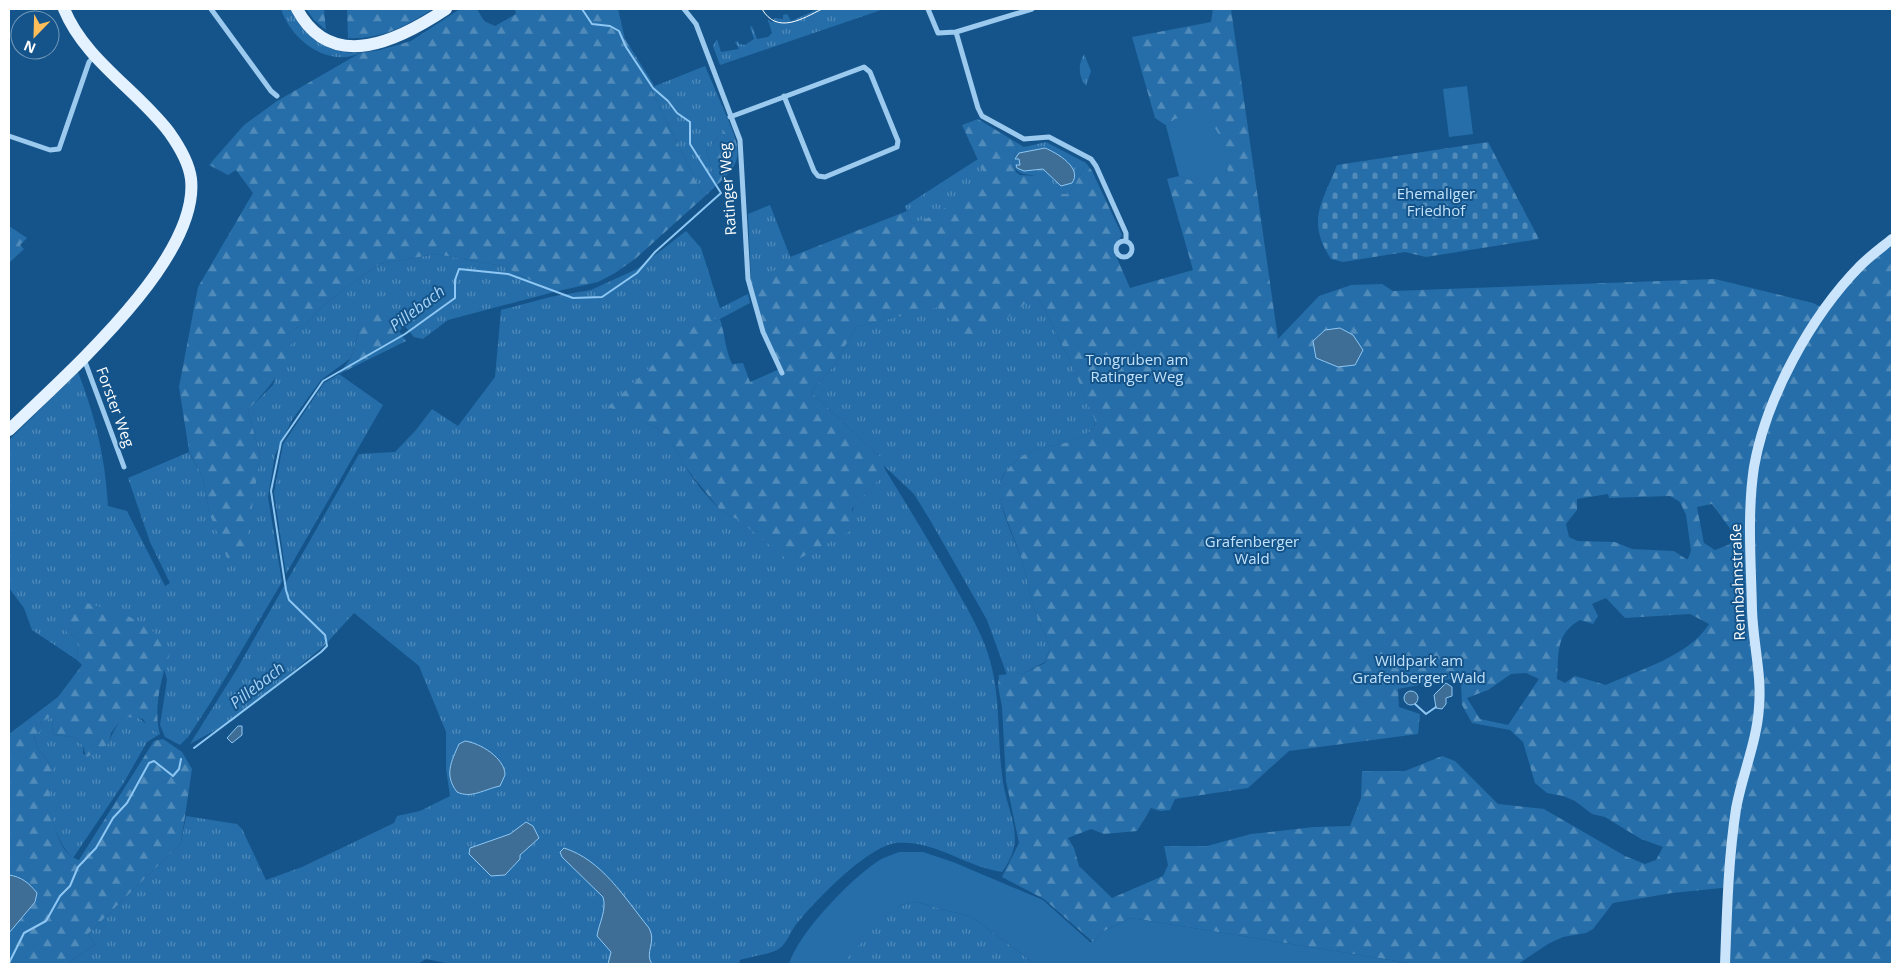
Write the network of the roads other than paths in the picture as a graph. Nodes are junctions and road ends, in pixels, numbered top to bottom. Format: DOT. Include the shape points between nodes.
graph roads {
  1 [pos="64,9"];
  2 [pos="212,9"];
  3 [pos="298,9"];
  4 [pos="446,9"];
  5 [pos="684,9"];
  6 [pos="928,9"];
  7 [pos="1032,9"];
  8 [pos="956,32"];
  9 [pos="95,56"];
  10 [pos="277,96"];
  11 [pos="784,96"];
  12 [pos="730,117"];
  13 [pos="9,136"];
  14 [pos="1892,239"];
  15 [pos="1126,241"];
  16 [pos="84,357"];
  17 [pos="782,373"];
  18 [pos="9,430"];
  19 [pos="124,467"];
  20 [pos="1725,964"];
  1 -- 9 [label="main road" via="76,32"];
  2 -- 10 [label="street"];
  3 -- 4 [label="main road" via="321,36 334,43 356,46 379,44 400,36"];
  5 -- 12 [label="street, Ratinger Weg" via="696,24"];
  6 -- 8 [label="street" via="938,34"];
  7 -- 8 [label="street"];
  8 -- 15 [label="street" via="982,116 1024,139 1049,137 1091,159 1123,225"];
  9 -- 13 [label="street" via="89,62 59,149 50,150"];
  9 -- 16 [label="main road" via="172,137 187,164 191,187 186,217 167,255 131,308"];
  11 -- 11 [label="street" via="818,176 825,177 897,148 898,141 866,68"];
  11 -- 12 [label="street"];
  12 -- 17 [label="street, Ratinger Weg" via="740,140 748,279 763,332"];
  14 -- 20 [label="street, Rennbahnstraße" via="1851,276 1810,331 1772,408 1759,445 1753,482 1751,539 1752,616 1760,705 1737,808 1729,877"];
  16 -- 18 [label="main road"];
  16 -- 19 [label="street, Forster Weg"];
}
